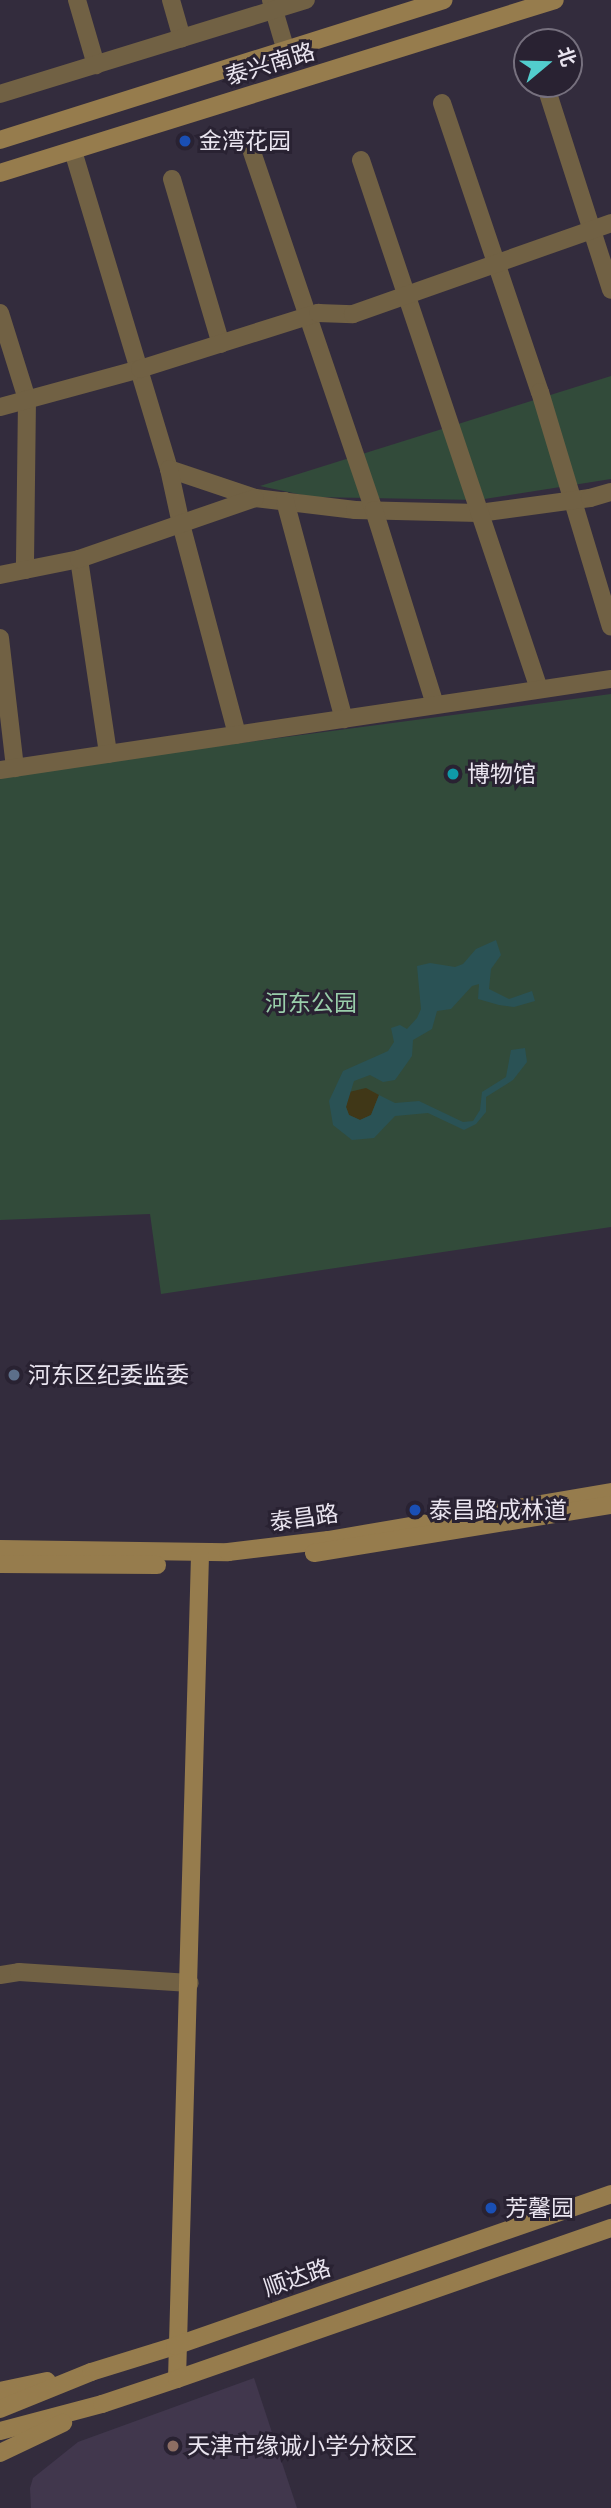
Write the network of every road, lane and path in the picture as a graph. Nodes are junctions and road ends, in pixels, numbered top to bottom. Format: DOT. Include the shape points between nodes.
graph roads {
  1 [pos="77,0"];
  2 [pos="171,0"];
  3 [pos="306,0"];
  4 [pos="443,0"];
  5 [pos="555,0"];
  6 [pos="272,5"];
  7 [pos="182,38"];
  8 [pos="286,51"];
  9 [pos="96,65"];
  10 [pos="1,92"];
  11 [pos="550,98"];
  12 [pos="442,103"];
  13 [pos="0,140"];
  14 [pos="73,151"];
  15 [pos="252,152"];
  16 [pos="361,160"];
  17 [pos="0,173"];
  18 [pos="172,179"];
  19 [pos="611,223"];
  20 [pos="592,230"];
  21 [pos="496,263"];
  22 [pos="611,290"];
  23 [pos="405,296"];
  24 [pos="0,313"];
  25 [pos="307,317"];
  26 [pos="220,344"];
  27 [pos="140,369"];
  28 [pos="27,399"];
  29 [pos="0,407"];
  30 [pos="169,469"];
  31 [pos="611,492"];
  32 [pos="255,498"];
  33 [pos="571,500"];
  34 [pos="285,501"];
  35 [pos="374,510"];
  36 [pos="479,513"];
  37 [pos="181,523"];
  38 [pos="79,559"];
  39 [pos="24,570"];
  40 [pos="0,575"];
  41 [pos="611,627"];
  42 [pos="0,638"];
  43 [pos="611,679"];
  44 [pos="540,690"];
  45 [pos="435,705"];
  46 [pos="344,719"];
  47 [pos="237,735"];
  48 [pos="108,754"];
  49 [pos="7,769"];
  50 [pos="611,1492"];
  51 [pos="611,1505"];
  52 [pos="0,1549"];
  53 [pos="200,1560"];
  54 [pos="0,1564"];
  55 [pos="0,1975"];
  56 [pos="190,1983"];
  57 [pos="611,2194"];
  58 [pos="611,2228"];
  59 [pos="175,2346"];
  60 [pos="91,2372"];
  61 [pos="177,2379"];
  62 [pos="0,2391"];
  63 [pos="102,2404"];
  64 [pos="0,2409"];
  65 [pos="0,2431"];
  66 [pos="0,2453"];
  1 -- 9 [label="street"];
  2 -- 7 [label="street"];
  3 -- 6 [label="street"];
  4 -- 8 [label="main road, 泰兴南路"];
  5 -- 14 [label="main road, 泰兴南路"];
  6 -- 7 [label="street"];
  6 -- 8 [label="street"];
  7 -- 9 [label="street"];
  8 -- 13 [label="main road, 泰兴南路"];
  9 -- 10 [label="street"];
  11 -- 20 [label="street"];
  12 -- 21 [label="street"];
  14 -- 17 [label="main road, 泰兴南路"];
  14 -- 27 [label="street"];
  15 -- 25 [label="street"];
  16 -- 23 [label="street"];
  18 -- 26 [label="street"];
  19 -- 20 [label="street"];
  20 -- 21 [label="street"];
  20 -- 22 [label="street"];
  21 -- 23 [label="street"];
  21 -- 33 [label="street"];
  23 -- 25 [label="street" via="353,314"];
  23 -- 36 [label="street"];
  24 -- 28 [label="street"];
  25 -- 26 [label="street"];
  25 -- 35 [label="street"];
  26 -- 27 [label="street"];
  27 -- 28 [label="street"];
  27 -- 30 [label="street"];
  28 -- 29 [label="street"];
  28 -- 39 [label="street"];
  30 -- 32 [label="street"];
  30 -- 37 [label="street"];
  31 -- 33 [label="street"];
  32 -- 34 [label="street"];
  32 -- 37 [label="street"];
  33 -- 36 [label="street"];
  33 -- 41 [label="street"];
  34 -- 35 [label="street"];
  34 -- 46 [label="street"];
  35 -- 36 [label="street"];
  35 -- 45 [label="street"];
  36 -- 44 [label="street"];
  37 -- 38 [label="street"];
  37 -- 47 [label="street"];
  38 -- 39 [label="street"];
  38 -- 48 [label="street"];
  39 -- 40 [label="street"];
  42 -- 49 [label="street"];
  43 -- 44 [label="street"];
  44 -- 45 [label="street"];
  45 -- 46 [label="street"];
  46 -- 47 [label="street"];
  47 -- 48 [label="street"];
  48 -- 49 [label="street"];
  50 -- 53 [label="main road, 泰昌路"];
  51 -- 53 [label="main road, 泰昌路" via="340,1550"];
  52 -- 53 [label="main road, 泰昌路"];
  53 -- 54 [label="main road, 泰昌路"];
  53 -- 56 [label="main road"];
  55 -- 56 [label="street" via="19,1972"];
  56 -- 59 [label="main road"];
  57 -- 59 [label="main road, 顺达路"];
  58 -- 61 [label="main road"];
  59 -- 60 [label="main road, 顺达路"];
  59 -- 61 [label="main road"];
  60 -- 62 [label="main road"];
  60 -- 64 [label="main road, 顺达路"];
  61 -- 63 [label="main road"];
  63 -- 65 [label="main road"];
  63 -- 66 [label="main road"];
}
